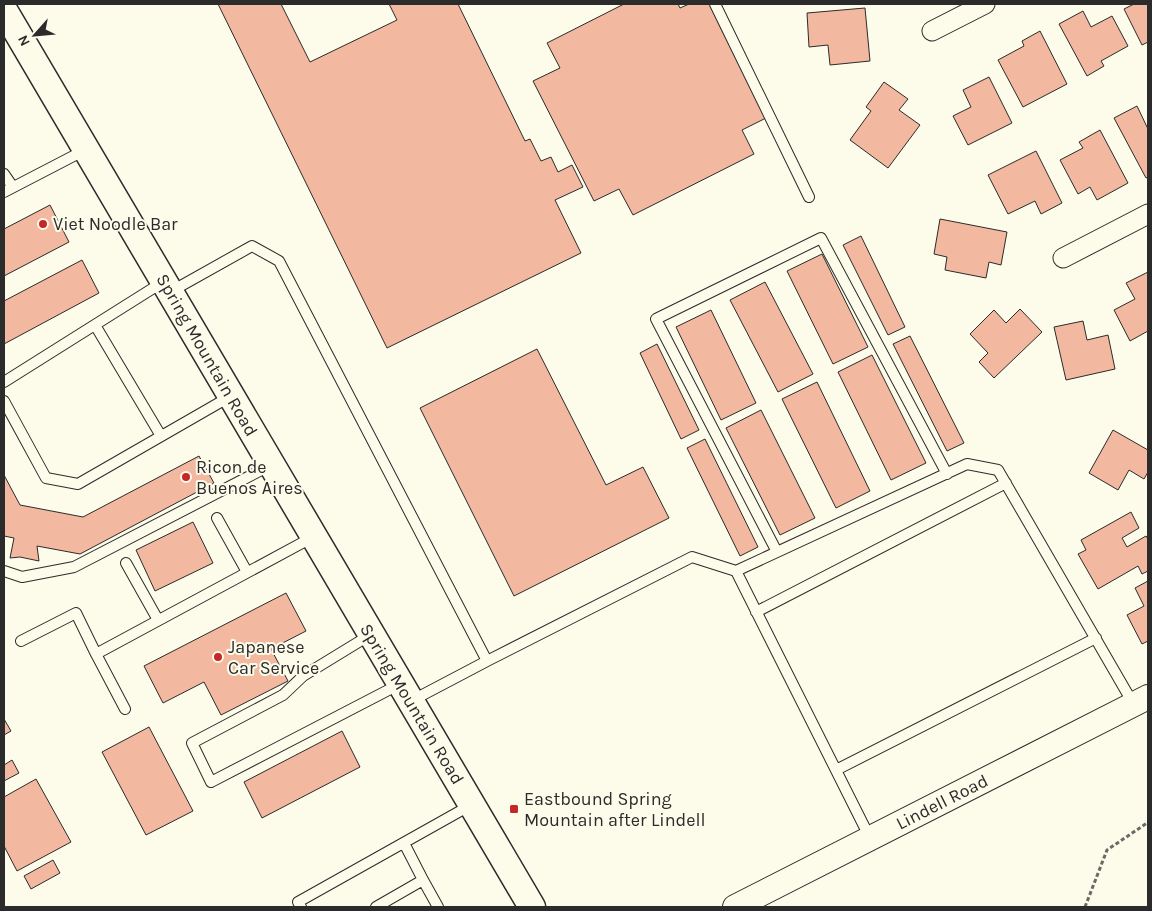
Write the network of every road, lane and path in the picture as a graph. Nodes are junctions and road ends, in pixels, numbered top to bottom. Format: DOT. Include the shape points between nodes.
graph roads {
  1 [pos="715,4"];
  2 [pos="985,4"];
  3 [pos="4,10"];
  4 [pos="932,31"];
  5 [pos="86,150"];
  6 [pos="4,174"];
  7 [pos="8,190"];
  8 [pos="809,197"];
  9 [pos="1148,214"];
  10 [pos="1063,258"];
  11 [pos="166,287"];
  12 [pos="95,325"];
  13 [pos="4,382"];
  14 [pos="231,396"];
  15 [pos="4,401"];
  16 [pos="160,436"];
  17 [pos="271,465"];
  18 [pos="946,474"];
  19 [pos="1006,483"];
  20 [pos="217,518"];
  21 [pos="314,536"];
  22 [pos="777,552"];
  23 [pos="126,564"];
  24 [pos="736,571"];
  25 [pos="4,572"];
  26 [pos="247,572"];
  27 [pos="756,612"];
  28 [pos="158,620"];
  29 [pos="371,635"];
  30 [pos="1096,638"];
  31 [pos="21,641"];
  32 [pos="96,654"];
  33 [pos="487,661"];
  34 [pos="405,692"];
  35 [pos="1141,701"];
  36 [pos="125,709"];
  37 [pos="836,770"];
  38 [pos="472,805"];
  39 [pos="1148,824"];
  40 [pos="870,838"];
  41 [pos="404,843"];
  42 [pos="423,880"];
  43 [pos="301,907"];
  44 [pos="376,907"];
  45 [pos="438,907"];
  46 [pos="532,907"];
  47 [pos="735,907"];
  48 [pos="1085,907"];
  1 -- 8 [label="lane"];
  2 -- 4 [label="street"];
  3 -- 5 [label="main road, Spring Mountain Road"];
  5 -- 7 [label="lane"];
  5 -- 11 [label="main road, Spring Mountain Road"];
  6 -- 7 [label="lane"];
  9 -- 10 [label="street"];
  11 -- 12 [label="lane"];
  11 -- 14 [label="main road, Spring Mountain Road"];
  11 -- 33 [label="lane" via="252,246 279,261"];
  12 -- 13 [label="lane"];
  12 -- 16 [label="lane"];
  14 -- 16 [label="lane"];
  14 -- 17 [label="main road, Spring Mountain Road"];
  15 -- 16 [label="lane" via="46,478 78,484"];
  17 -- 21 [label="main road, Spring Mountain Road"];
  17 -- 25 [label="lane" via="74,567 22,577"];
  18 -- 19 [label="lane" via="967,464 998,470"];
  18 -- 22 [label="lane"];
  18 -- 22 [label="lane" via="821,238 656,319"];
  19 -- 27 [label="lane"];
  19 -- 30 [label="lane"];
  20 -- 26 [label="lane"];
  21 -- 26 [label="lane"];
  21 -- 29 [label="main road, Spring Mountain Road"];
  22 -- 24 [label="lane"];
  23 -- 28 [label="lane"];
  24 -- 27 [label="lane"];
  24 -- 33 [label="lane" via="692,558"];
  26 -- 28 [label="lane"];
  27 -- 37 [label="lane"];
  28 -- 32 [label="lane"];
  29 -- 34 [label="main road, Spring Mountain Road"];
  29 -- 34 [label="lane" via="303,676 283,696 192,743 211,782"];
  30 -- 35 [label="lane"];
  30 -- 37 [label="lane"];
  31 -- 32 [label="lane" via="76,612"];
  32 -- 36 [label="lane"];
  33 -- 34 [label="lane"];
  34 -- 38 [label="main road, Spring Mountain Road"];
  35 -- 40 [label="street, Lindell Road"];
  37 -- 40 [label="lane"];
  38 -- 41 [label="lane"];
  38 -- 46 [label="main road, Spring Mountain Road"];
  39 -- 48 [label="path" via="1107,850"];
  40 -- 47 [label="street, Lindell Road"];
  41 -- 42 [label="lane"];
  41 -- 43 [label="lane" via="298,902"];
  42 -- 44 [label="lane"];
  42 -- 45 [label="lane"];
}
